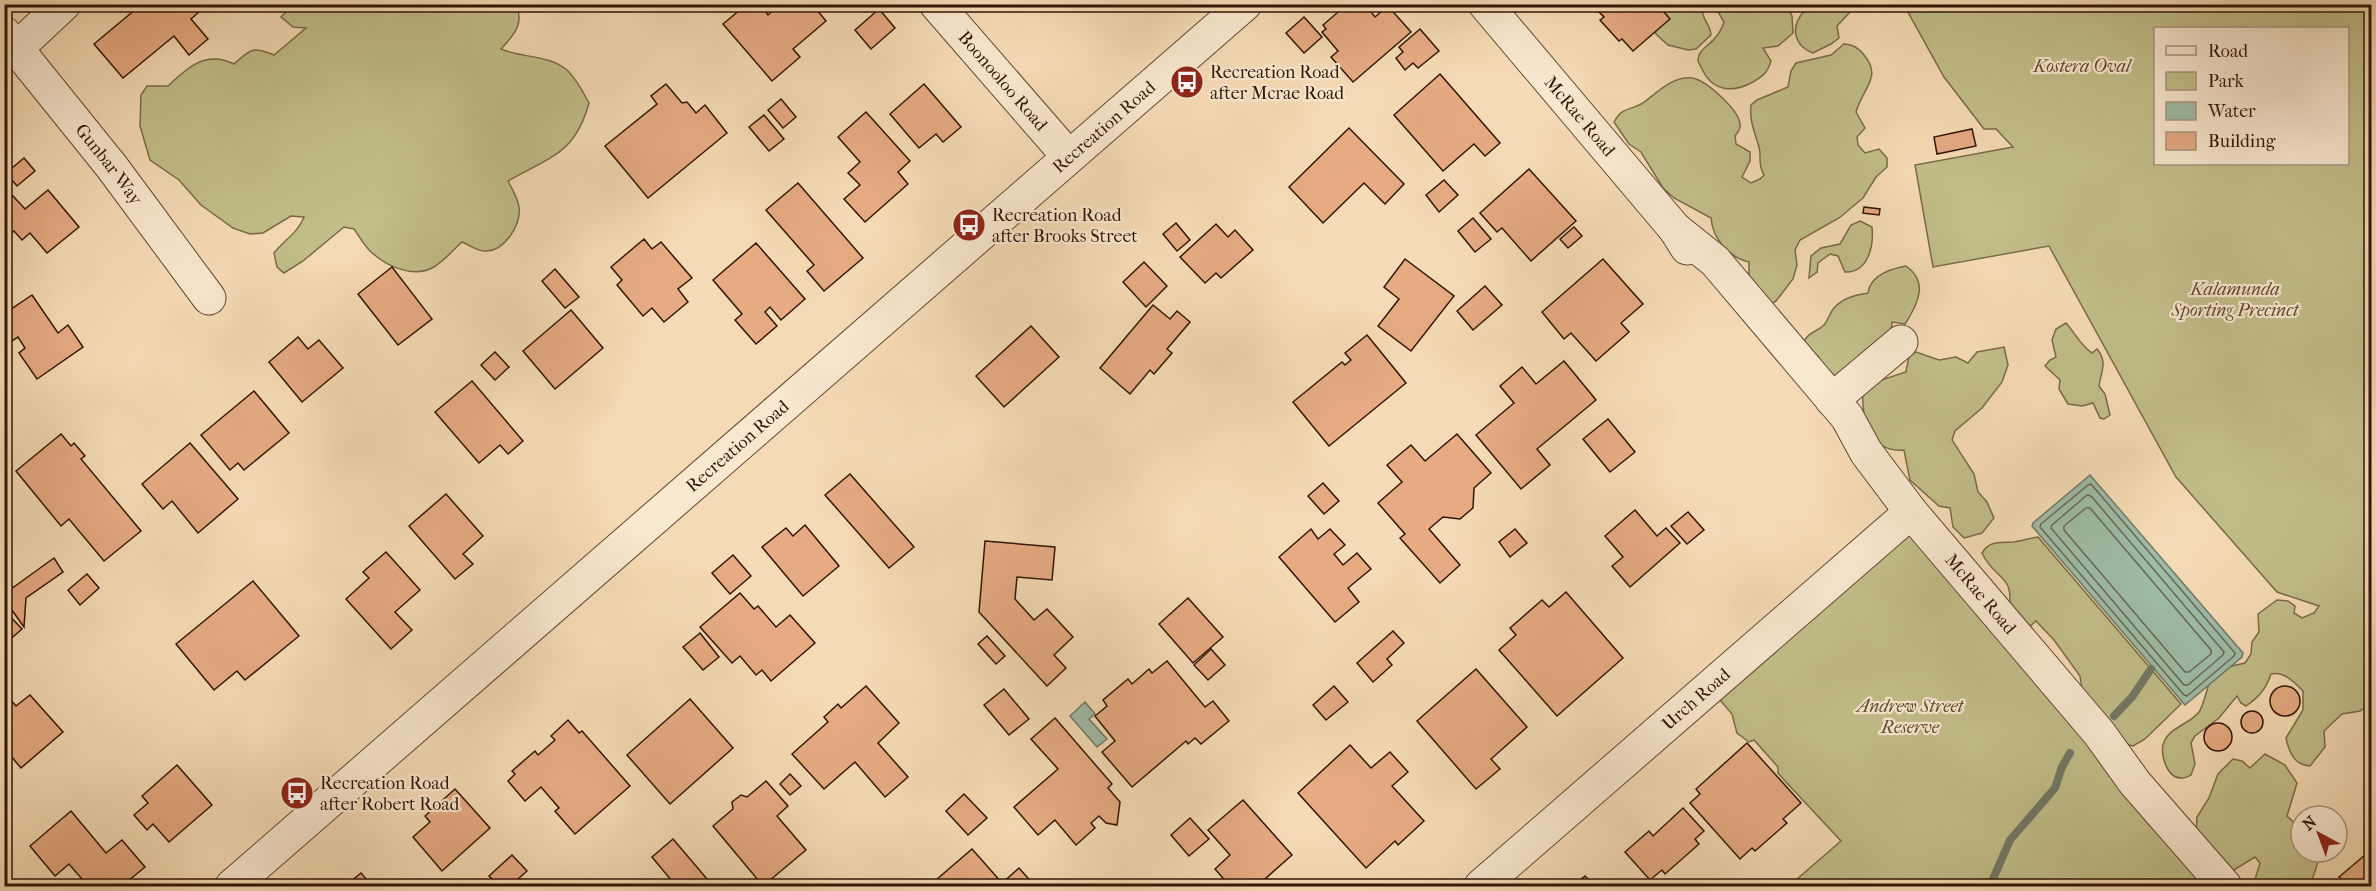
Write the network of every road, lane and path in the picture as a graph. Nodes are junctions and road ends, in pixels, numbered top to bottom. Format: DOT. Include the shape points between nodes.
graph roads {
  1 [pos="64,4"];
  2 [pos="936,4"];
  3 [pos="1245,4"];
  4 [pos="1485,4"];
  5 [pos="11,40"];
  6 [pos="1069,157"];
  7 [pos="1675,230"];
  8 [pos="209,298"];
  9 [pos="1901,342"];
  10 [pos="1832,400"];
  11 [pos="1866,452"];
  12 [pos="1911,512"];
  13 [pos="2099,732"];
  14 [pos="232,886"];
  15 [pos="1482,886"];
  16 [pos="2225,886"];
  17 [pos="2250,886"];
  1 -- 5 [label="street"];
  2 -- 6 [label="street, Boonooloo Road"];
  3 -- 6 [label="street, Recreation Road"];
  4 -- 7 [label="street, McRae Road"];
  5 -- 8 [label="street, Gunbar Way"];
  6 -- 14 [label="street, Recreation Road"];
  7 -- 10 [label="street, McRae Road" via="1715,261"];
  7 -- 11 [label="street, McRae Road" via="1702,271 1832,425"];
  9 -- 10 [label="street"];
  10 -- 11 [label="street, McRae Road" via="1847,417"];
  11 -- 12 [label="street, McRae Road"];
  12 -- 13 [label="street, McRae Road"];
  12 -- 15 [label="street, Urch Road"];
  13 -- 16 [label="street, McRae Road" via="2134,783"];
  13 -- 17 [label="street, McRae Road" via="2146,771"];
}
